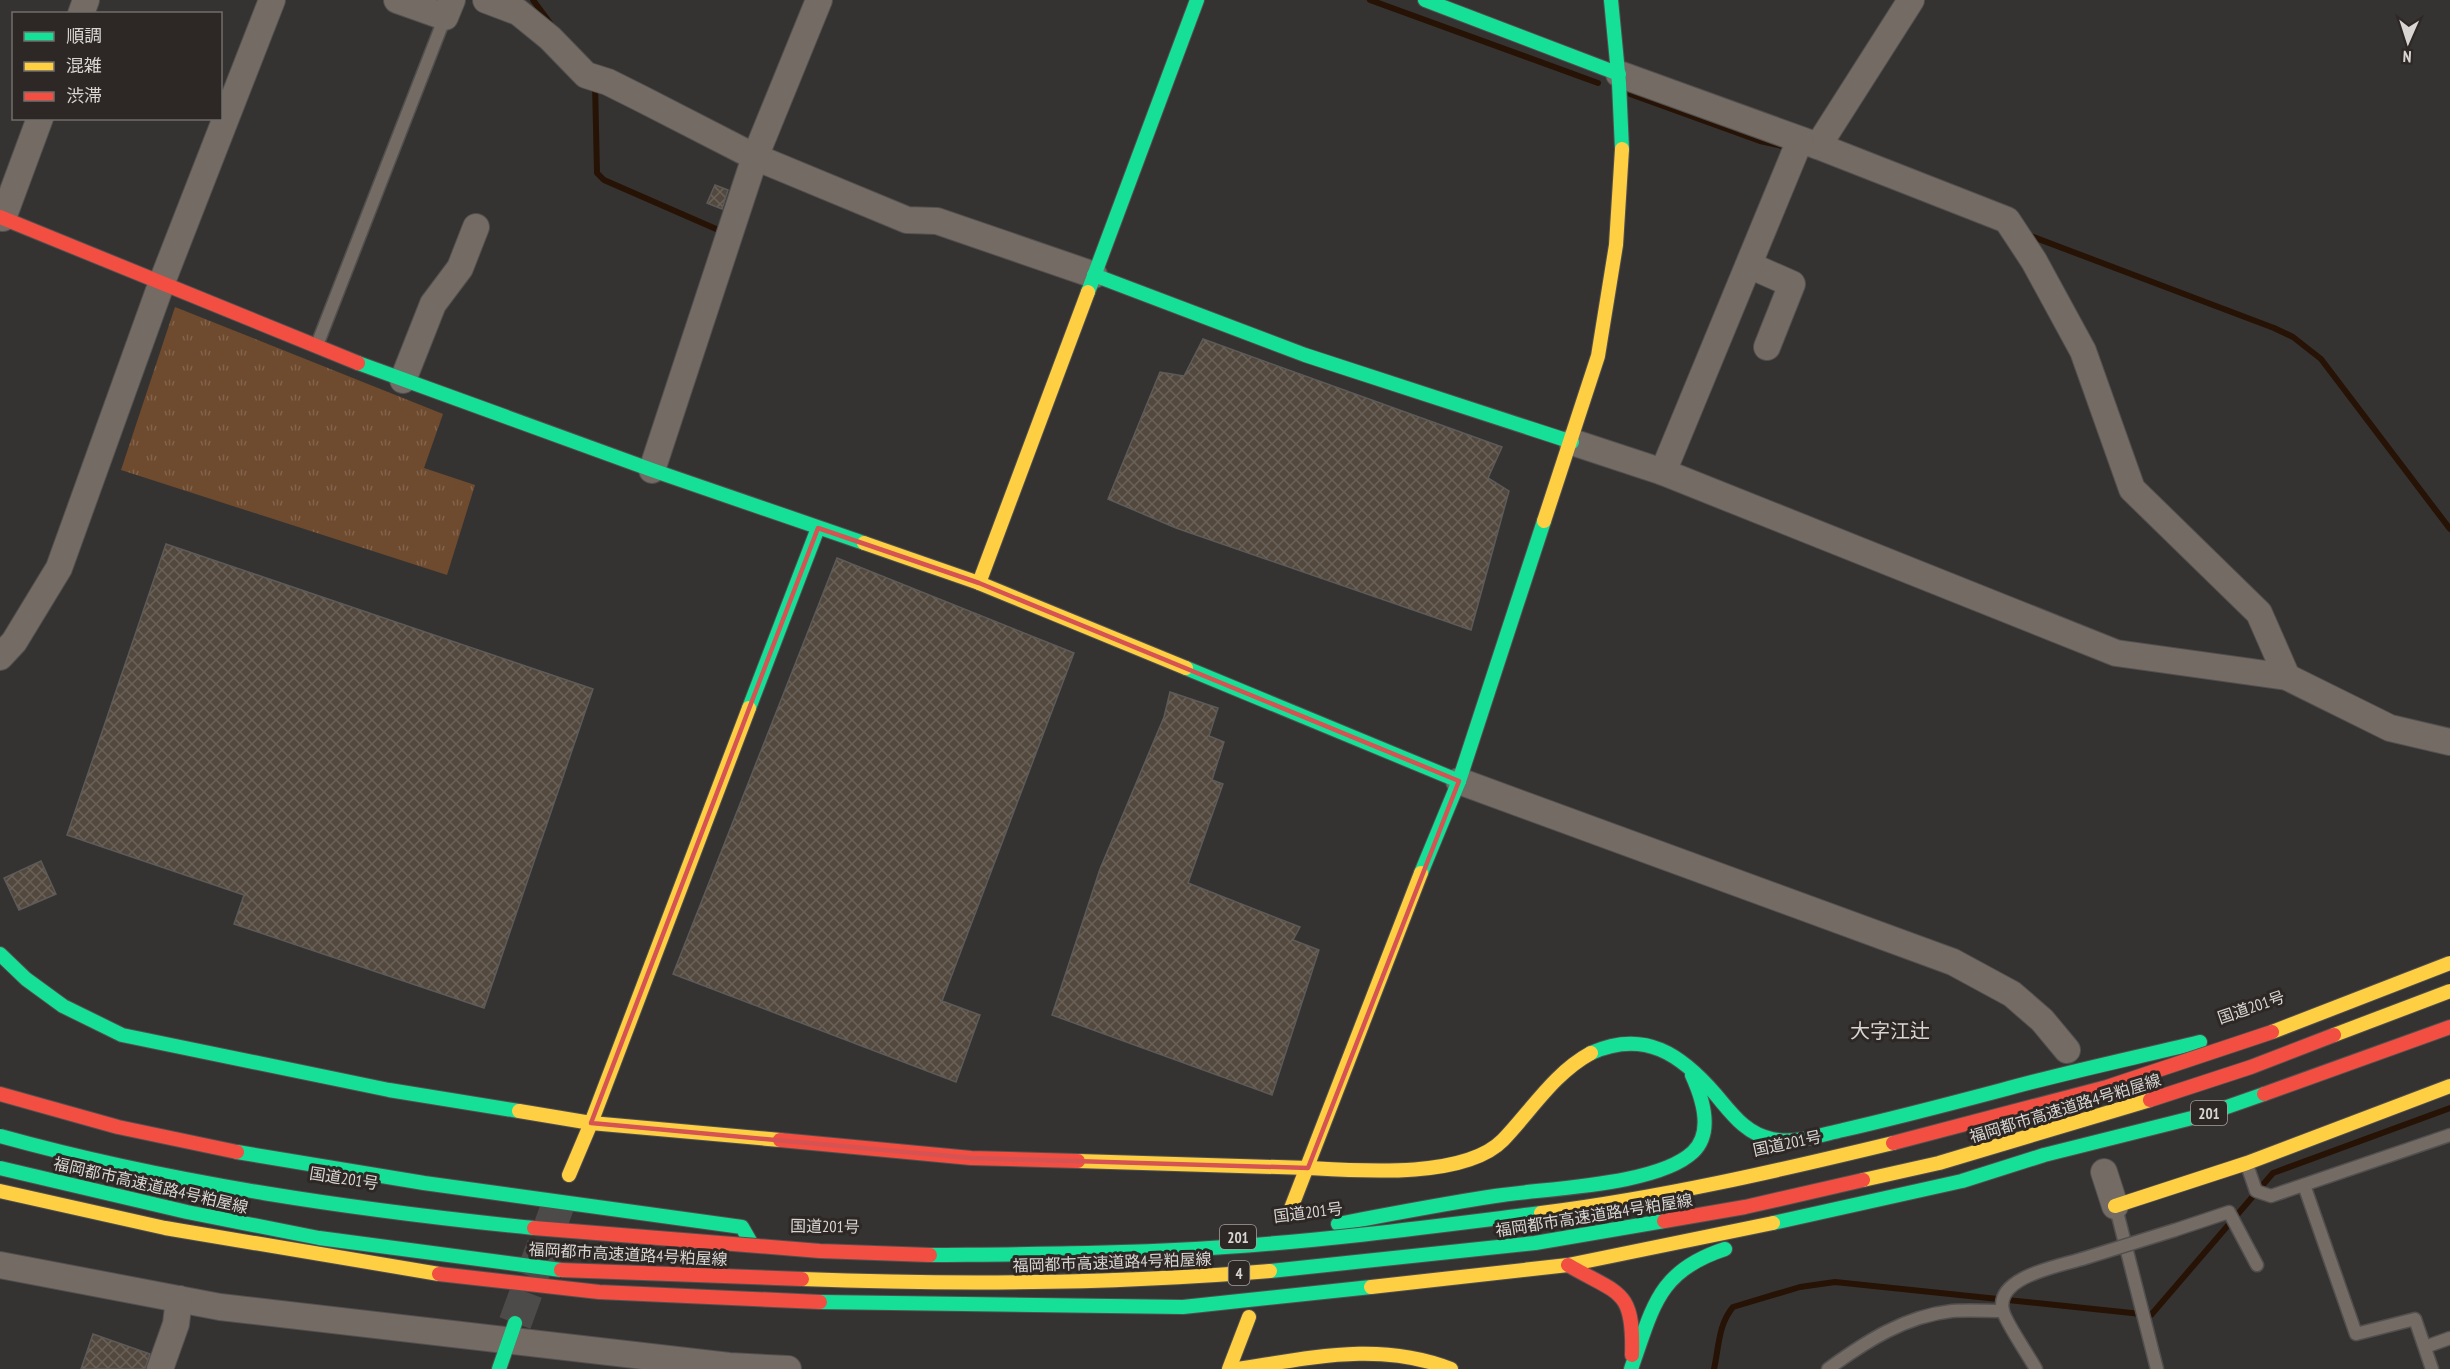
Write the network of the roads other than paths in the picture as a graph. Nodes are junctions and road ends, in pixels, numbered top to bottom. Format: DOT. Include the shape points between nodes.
graph roads {
  1 [pos="272,0"];
  2 [pos="398,0"];
  3 [pos="486,0"];
  4 [pos="819,0"];
  5 [pos="1197,0"];
  6 [pos="1425,0"];
  7 [pos="1611,0"];
  8 [pos="1911,0"];
  9 [pos="523,6"];
  10 [pos="448,8"];
  11 [pos="1619,74"];
  12 [pos="39,120"];
  13 [pos="1809,143"];
  14 [pos="755,157"];
  15 [pos="1,217"];
  16 [pos="477,227"];
  17 [pos="1749,265"];
  18 [pos="1094,275"];
  19 [pos="162,282"];
  20 [pos="316,347"];
  21 [pos="1767,347"];
  22 [pos="403,380"];
  23 [pos="1572,442"];
  24 [pos="652,470"];
  25 [pos="1664,472"];
  26 [pos="818,528"];
  27 [pos="979,582"];
  28 [pos="0,657"];
  29 [pos="2287,677"];
  30 [pos="2450,742"];
  31 [pos="1459,781"];
  32 [pos="0,954"];
  33 [pos="2450,954"];
  34 [pos="2450,963"];
  35 [pos="2450,991"];
  36 [pos="2276,1016"];
  37 [pos="2254,1023"];
  38 [pos="2450,1027"];
  39 [pos="2200,1042"];
  40 [pos="2067,1050"];
  41 [pos="1689,1067"];
  42 [pos="2450,1086"];
  43 [pos="0,1094"];
  44 [pos="591,1123"];
  45 [pos="0,1125"];
  46 [pos="2450,1135"];
  47 [pos="0,1136"];
  48 [pos="2247,1163"];
  49 [pos="0,1168"];
  50 [pos="1308,1168"];
  51 [pos="2104,1172"];
  52 [pos="569,1175"];
  53 [pos="1962,1181"];
  54 [pos="2304,1185"];
  55 [pos="0,1191"];
  56 [pos="2115,1206"];
  57 [pos="1288,1216"];
  58 [pos="1312,1228"];
  59 [pos="1766,1239"];
  60 [pos="750,1241"];
  61 [pos="177,1244"];
  62 [pos="1744,1244"];
  63 [pos="0,1265"];
  64 [pos="1568,1265"];
  65 [pos="2257,1265"];
  66 [pos="425,1272"];
  67 [pos="179,1299"];
  68 [pos="2003,1311"];
  69 [pos="1248,1317"];
  70 [pos="512,1332"];
  71 [pos="2450,1338"];
  72 [pos="2425,1347"];
  73 [pos="160,1369"];
  74 [pos="499,1369"];
  75 [pos="788,1369"];
  76 [pos="1229,1369"];
  77 [pos="1237,1369"];
  78 [pos="1451,1369"];
  79 [pos="1631,1369"];
  80 [pos="1828,1369"];
  81 [pos="2036,1369"];
  82 [pos="2157,1369"];
  83 [pos="2432,1369"];
  1 -- 19 [label="street"];
  2 -- 10 [label="street"];
  3 -- 9 [label="street"];
  4 -- 14 [label="street"];
  5 -- 18 [label="main road"];
  6 -- 11 [label="main road"];
  7 -- 11 [label="main road"];
  8 -- 13 [label="street"];
  9 -- 14 [label="street" via="586,75 608,82"];
  10 -- 20 [label="lane"];
  11 -- 13 [label="street"];
  11 -- 23 [label="main road" via="1622,135 1612,280 1598,356"];
  12 -- 15 [label="street"];
  13 -- 17 [label="street"];
  13 -- 29 [label="street" via="2007,220 2083,351 2132,489 2259,613"];
  14 -- 18 [label="street" via="907,220 937,221"];
  14 -- 24 [label="street"];
  15 -- 19 [label="main road"];
  16 -- 22 [label="street" via="460,268 433,304"];
  17 -- 21 [label="street" via="1792,284"];
  17 -- 25 [label="street"];
  18 -- 23 [label="main road" via="1305,355"];
  18 -- 27 [label="main road"];
  19 -- 20 [label="main road"];
  19 -- 28 [label="street" via="59,568 14,642"];
  20 -- 22 [label="main road"];
  22 -- 24 [label="main road"];
  23 -- 25 [label="street"];
  23 -- 31 [label="main road"];
  24 -- 26 [label="main road"];
  25 -- 29 [label="street" via="2116,653"];
  26 -- 27 [label="main road"];
  26 -- 44 [label="main road"];
  27 -- 31 [label="main road"];
  29 -- 30 [label="street" via="2390,728"];
  31 -- 40 [label="street" via="1953,962 2012,994 2042,1020"];
  31 -- 50 [label="main road"];
  32 -- 44 [label="main road" via="63,1006 122,1035 389,1090"];
  33 -- 36 [label="main road, 国道201号"];
  34 -- 47 [label="main road, 福岡都市高速道路4号粕屋線, bridge" via="2238,1045 2107,1087 1746,1178 1582,1208 1226,1247 1114,1253 906,1255 562,1232 443,1219 193,1181"];
  35 -- 49 [label="main road, 福岡都市高速道路4号粕屋線 / 4, bridge" via="2251,1067 1928,1166 1745,1208 1535,1243 1222,1275 1000,1283 561,1270 319,1238"];
  37 -- 39 [label="main road, 国道201号 / 201"];
  38 -- 53 [label="main road, 201" via="2204,1115 2044,1155"];
  39 -- 41 [label="main road" via="1894,1120 1793,1141 1762,1136 1738,1121"];
  39 -- 58 [label="main road, 国道201号 / 201" via="1922,1131 1766,1164 1608,1193"];
  41 -- 50 [label="main road" via="1678,1056 1660,1048 1640,1044 1601,1048 1581,1057 1498,1145 1459,1164 1350,1171"];
  41 -- 58 [label="main road" via="1704,1102 1702,1135 1694,1150 1660,1170"];
  42 -- 48 [label="main road"];
  43 -- 60 [label="main road" via="206,1148 458,1190 742,1227"];
  44 -- 50 [label="main road" via="971,1158"];
  44 -- 52 [label="main road"];
  45 -- 60 [label="main road, 国道201号 / 201" via="152,1165 443,1211"];
  46 -- 54 [label="lane"];
  48 -- 54 [label="lane" via="2256,1191 2271,1196"];
  48 -- 56 [label="main road"];
  50 -- 57 [label="main road"];
  51 -- 56 [label="street"];
  53 -- 59 [label="main road" via="1868,1215"];
  53 -- 64 [label="main road, 201"];
  54 -- 72 [label="lane" via="2356,1334 2415,1319"];
  55 -- 66 [label="main road, 201" via="165,1228"];
  56 -- 82 [label="lane"];
  58 -- 60 [label="main road, 国道201号 / 201" via="1206,1240 975,1246"];
  61 -- 66 [label="main road"];
  62 -- 79 [label="main road" via="1687,1262 1667,1284"];
  63 -- 67 [label="street"];
  64 -- 66 [label="main road, 201" via="1183,1307 804,1302 599,1292"];
  64 -- 79 [label="main road" via="1617,1290 1627,1305 1633,1325"];
  65 -- 68 [label="lane, bridge" via="2229,1212 2025,1277 2009,1286"];
  67 -- 70 [label="street" via="220,1307"];
  67 -- 73 [label="street" via="176,1324"];
  68 -- 80 [label="lane" via="1951,1311 1910,1321 1874,1336"];
  68 -- 81 [label="lane"];
  69 -- 76 [label="main road"];
  70 -- 74 [label="main road"];
  70 -- 75 [label="street" via="729,1366"];
  71 -- 72 [label="lane"];
  72 -- 83 [label="lane"];
  77 -- 78 [label="main road" via="1357,1352 1418,1356"];
}
